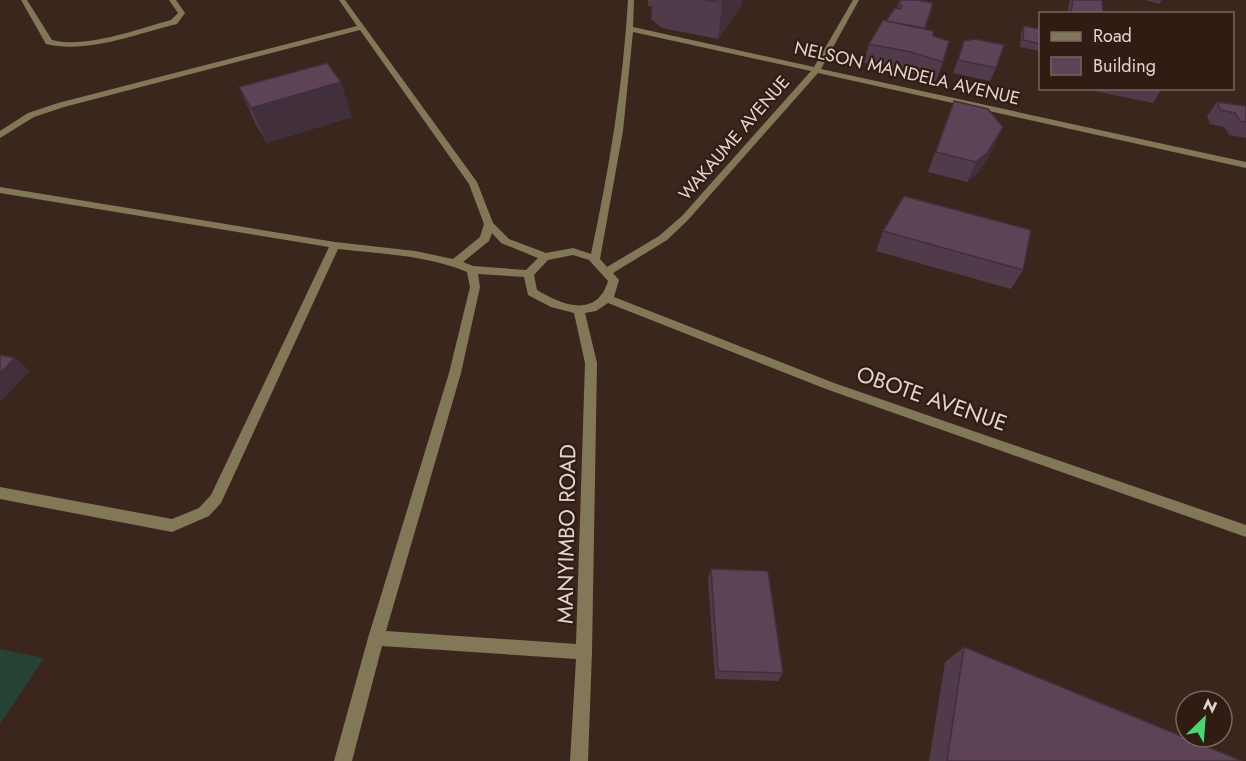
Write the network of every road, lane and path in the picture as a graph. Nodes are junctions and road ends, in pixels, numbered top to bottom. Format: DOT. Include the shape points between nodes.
graph roads {
  1 [pos="24,0"];
  2 [pos="172,0"];
  3 [pos="342,0"];
  4 [pos="632,0"];
  5 [pos="856,0"];
  6 [pos="362,27"];
  7 [pos="631,29"];
  8 [pos="817,69"];
  9 [pos="0,135"];
  10 [pos="1246,165"];
  11 [pos="0,190"];
  12 [pos="489,224"];
  13 [pos="335,245"];
  14 [pos="545,257"];
  15 [pos="595,259"];
  16 [pos="455,263"];
  17 [pos="472,270"];
  18 [pos="608,271"];
  19 [pos="529,274"];
  20 [pos="606,298"];
  21 [pos="579,310"];
  22 [pos="0,493"];
  23 [pos="1246,531"];
  24 [pos="376,638"];
  25 [pos="584,652"];
  26 [pos="343,761"];
  27 [pos="579,761"];
  1 -- 2 [label="street" via="48,42 70,45 174,22 182,13"];
  3 -- 6 [label="street"];
  4 -- 7 [label="street"];
  5 -- 8 [label="street, WAKAUME AVENUE"];
  6 -- 9 [label="street" via="42,111"];
  6 -- 12 [label="street" via="474,184"];
  7 -- 8 [label="street, NELSON MANDELA AVENUE"];
  7 -- 15 [label="street" via="616,157"];
  8 -- 10 [label="street, NELSON MANDELA AVENUE"];
  8 -- 18 [label="street, WAKAUME AVENUE" via="685,219 663,238"];
  11 -- 13 [label="street"];
  12 -- 14 [label="street" via="505,241"];
  12 -- 16 [label="street" via="485,239"];
  13 -- 16 [label="street"];
  13 -- 22 [label="street" via="216,499 204,512 172,526"];
  14 -- 15 [label="street" via="573,251"];
  14 -- 19 [label="street"];
  15 -- 18 [label="street"];
  16 -- 17 [label="street"];
  17 -- 19 [label="street"];
  17 -- 24 [label="street" via="475,287 455,373"];
  18 -- 20 [label="street" via="614,280"];
  19 -- 21 [label="street" via="532,292 551,305"];
  20 -- 21 [label="street"];
  20 -- 23 [label="street, OBOTE AVENUE" via="830,386"];
  21 -- 25 [label="street, MANYIMBO ROAD" via="591,363"];
  24 -- 25 [label="street"];
  24 -- 26 [label="street"];
  25 -- 27 [label="street, MANYIMBO ROAD"];
}
